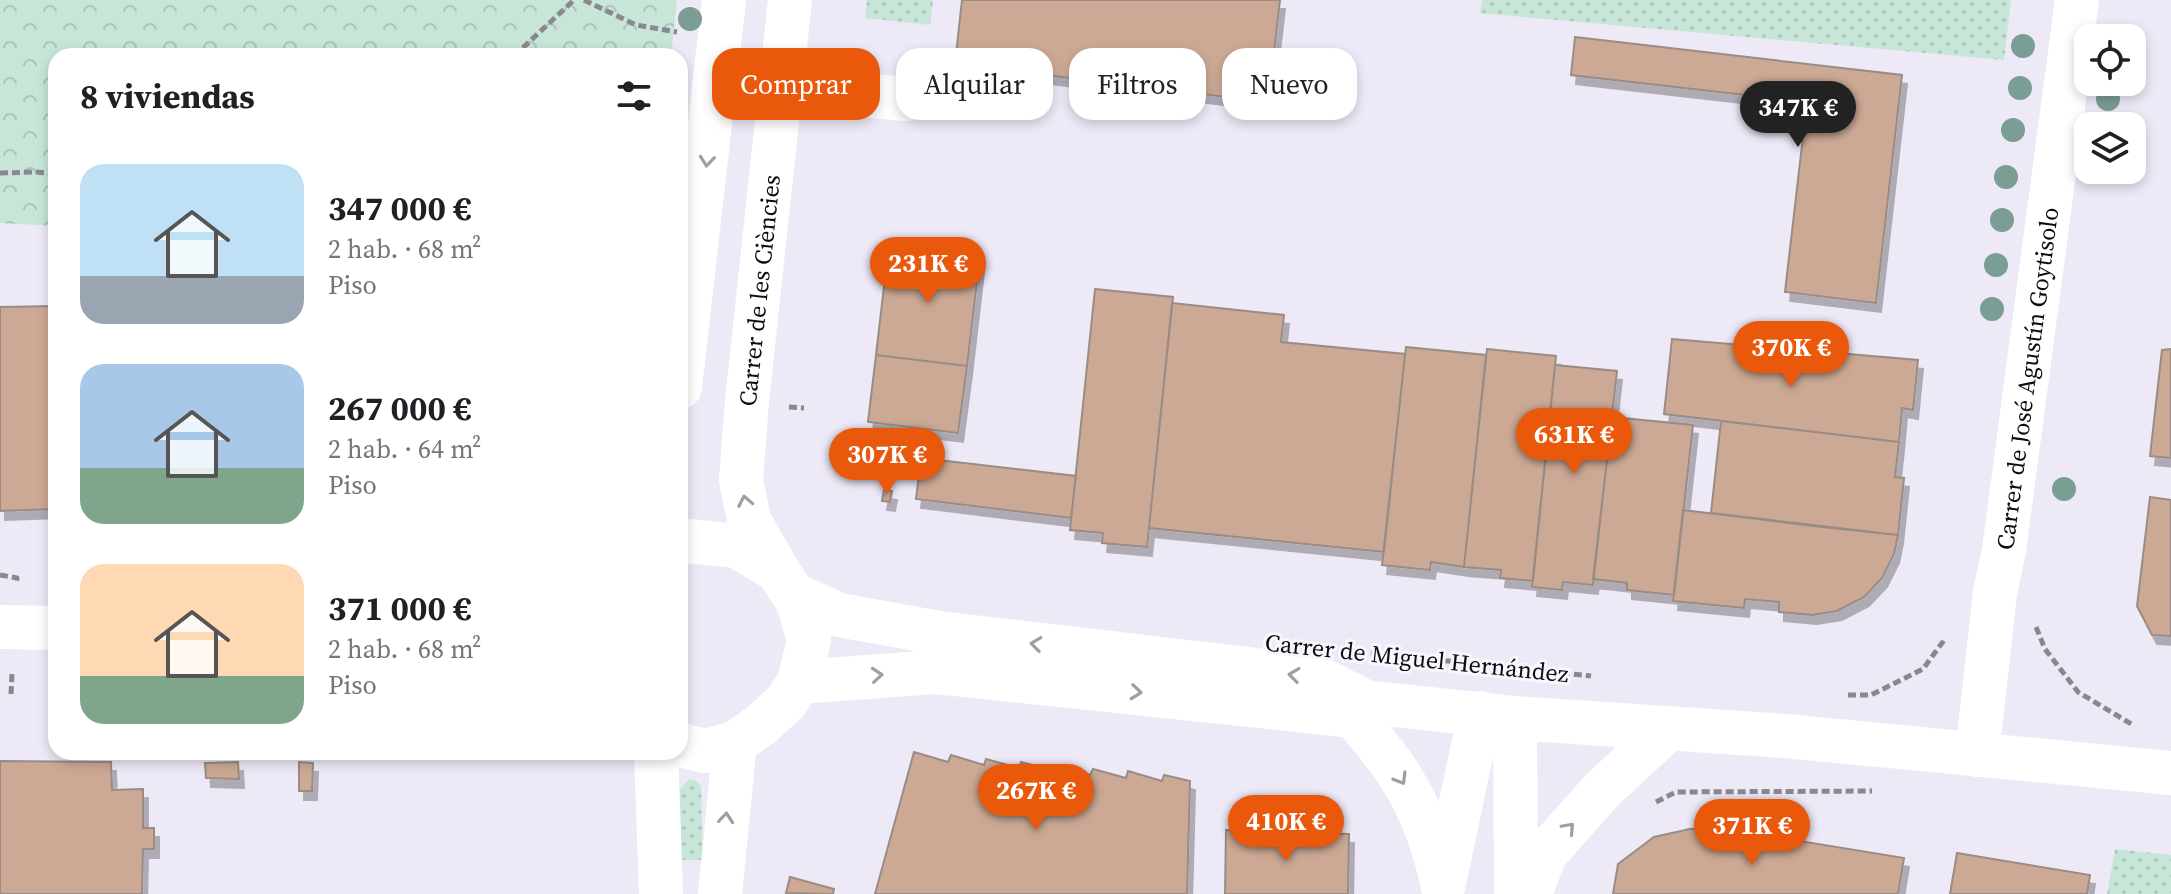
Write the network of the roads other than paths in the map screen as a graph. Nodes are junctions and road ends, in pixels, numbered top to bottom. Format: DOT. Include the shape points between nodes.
graph roads {
  1 [pos="724,0"];
  2 [pos="790,0"];
  3 [pos="2077,0"];
  4 [pos="785,48"];
  5 [pos="778,120"];
  6 [pos="690,225"];
  7 [pos="688,257"];
  8 [pos="688,541"];
  9 [pos="786,583"];
  10 [pos="0,627"];
  11 [pos="48,628"];
  12 [pos="799,682"];
  13 [pos="1360,709"];
  14 [pos="1498,716"];
  15 [pos="1669,728"];
  16 [pos="735,743"];
  17 [pos="688,747"];
  18 [pos="1977,755"];
  19 [pos="656,760"];
  20 [pos="2171,773"];
  21 [pos="1444,890"];
  22 [pos="661,894"];
  23 [pos="720,894"];
  24 [pos="1516,894"];
  25 [pos="1530,894"];
  1 -- 6 [label="street, one-way"];
  2 -- 4 [label="street, Carrer de les Ciències"];
  3 -- 18 [label="street, Carrer de José Agustín Goytisolo"];
  9 -- 5 [label="street, Carrer de les Ciències, one-way" via="749,520 741,480"];
  6 -- 7 [label="street"];
  8 -- 9 [label="street, Carrer de Miguel Hernández" via="737,546"];
  9 -- 12 [label="street, Carrer de les Ciències" via="798,602 809,640"];
  13 -- 9 [label="street, Carrer de Miguel Hernández, one-way" via="1316,677 939,633 839,615"];
  10 -- 11 [label="street"];
  12 -- 13 [label="street, Carrer de Miguel Hernández, one-way" via="936,672"];
  12 -- 16 [label="street" via="786,702"];
  13 -- 14 [label="street, Carrer de Miguel Hernández"];
  13 -- 21 [label="street, one-way" via="1418,811"];
  14 -- 15 [label="street, Carrer de Miguel Hernández"];
  14 -- 21 [label="street"];
  14 -- 24 [label="street"];
  15 -- 18 [label="street, Carrer de Miguel Hernández"];
  25 -- 15 [label="street, one-way" via="1545,854 1603,789"];
  16 -- 17 [label="street" via="705,751"];
  23 -- 16 [label="street, one-way"];
  18 -- 20 [label="street, Carrer de Miguel Hernández"];
  19 -- 22 [label="street"];
}
